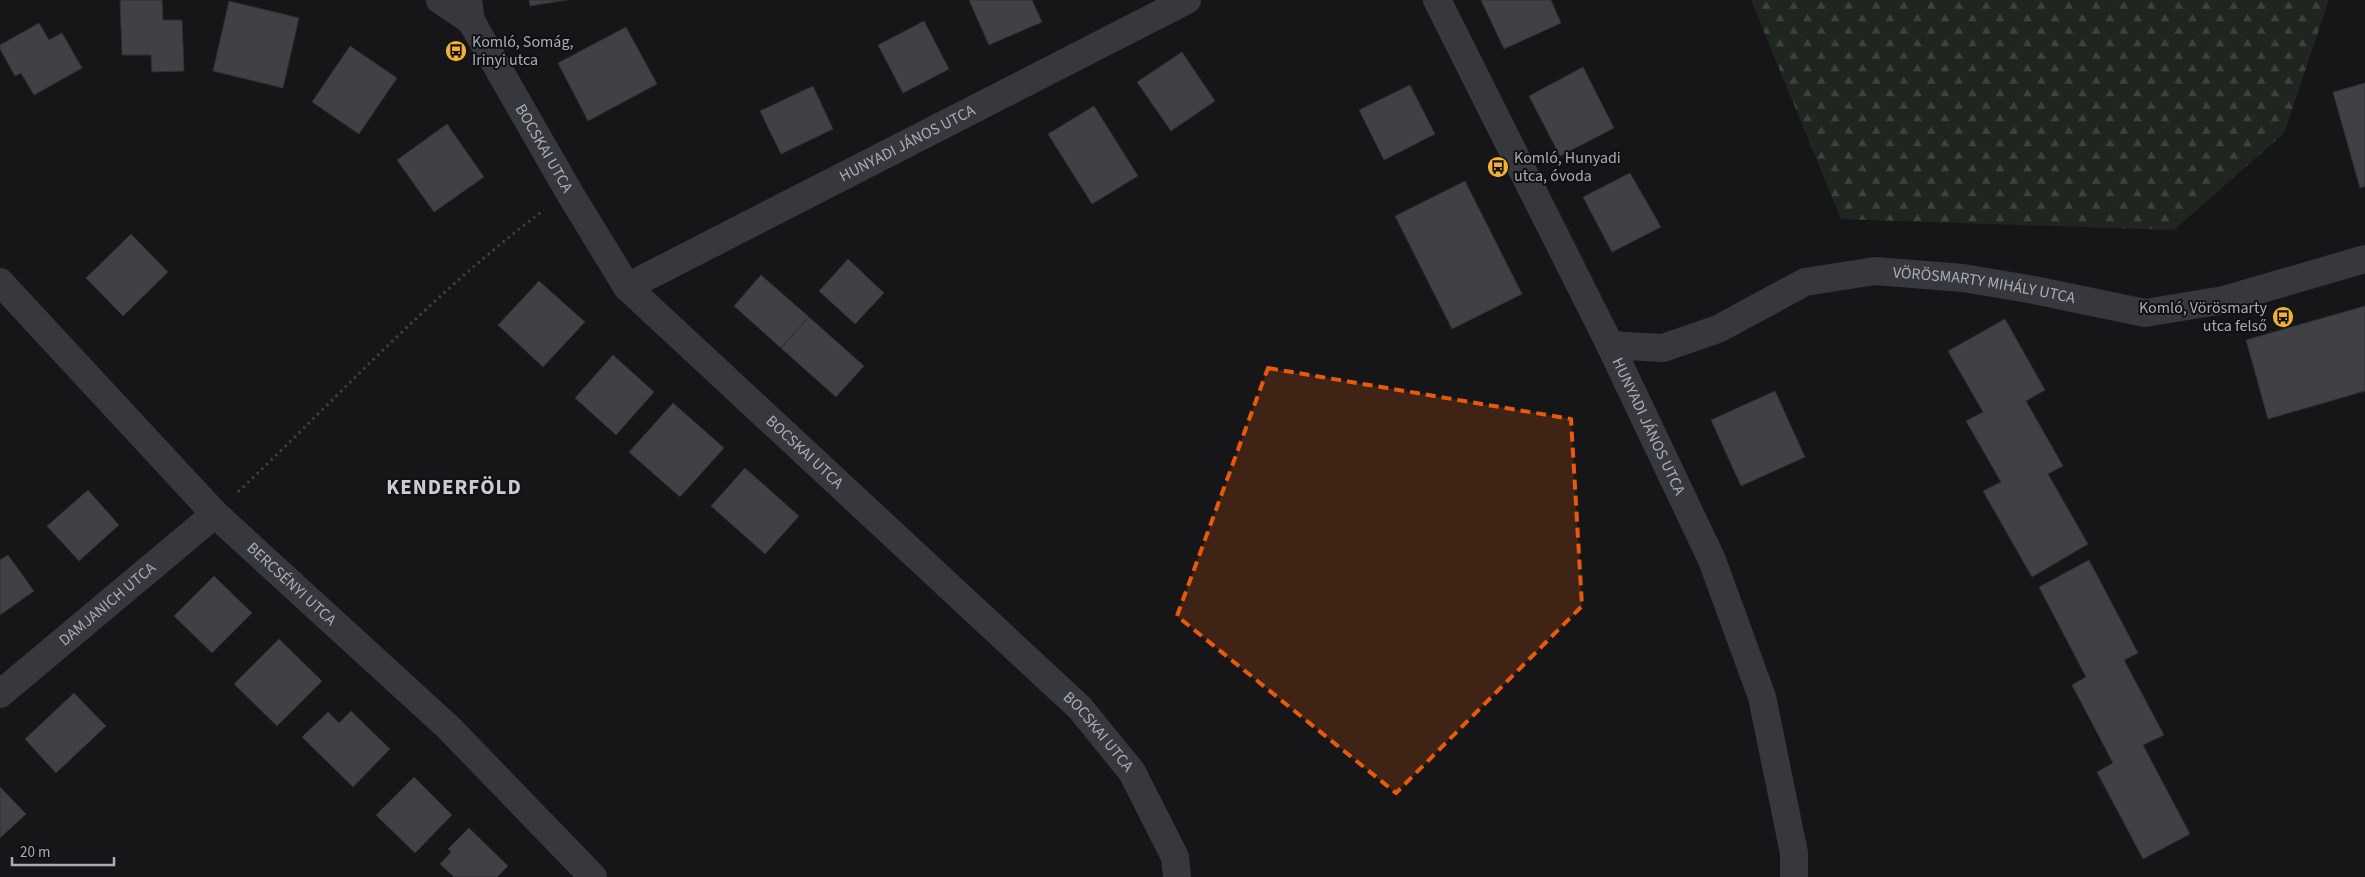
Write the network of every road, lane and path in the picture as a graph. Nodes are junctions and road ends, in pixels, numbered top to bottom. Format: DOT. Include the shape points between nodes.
graph roads {
  1 [pos="440,0"];
  2 [pos="1188,0"];
  3 [pos="1437,0"];
  4 [pos="469,10"];
  5 [pos="569,192"];
  6 [pos="2365,259"];
  7 [pos="0,282"];
  8 [pos="627,287"];
  9 [pos="1610,345"];
  10 [pos="214,514"];
  11 [pos="0,694"];
  12 [pos="584,874"];
  13 [pos="1176,877"];
  14 [pos="1794,877"];
  1 -- 4 [label="street"];
  2 -- 8 [label="street, HUNYADI JÁNOS UTCA"];
  3 -- 9 [label="street, HUNYADI JÁNOS UTCA"];
  4 -- 5 [label="street, BOCSKAI UTCA"];
  5 -- 8 [label="street, BOCSKAI UTCA"];
  5 -- 10 [label="path" via="495,247 370,362"];
  6 -- 9 [label="street, VÖRÖSMARTY MIHÁLY UTCA" via="2224,300 2145,313 1963,278 1876,271 1805,282 1718,328 1663,348"];
  7 -- 10 [label="street, BERCSÉNYI UTCA"];
  8 -- 13 [label="street, BOCSKAI UTCA" via="1080,708 1132,772 1175,857"];
  9 -- 14 [label="street, HUNYADI JÁNOS UTCA" via="1712,560 1762,697 1794,853"];
  10 -- 11 [label="street, DAMJANICH UTCA"];
  10 -- 12 [label="street, BERCSÉNYI UTCA" via="449,728"];
}
